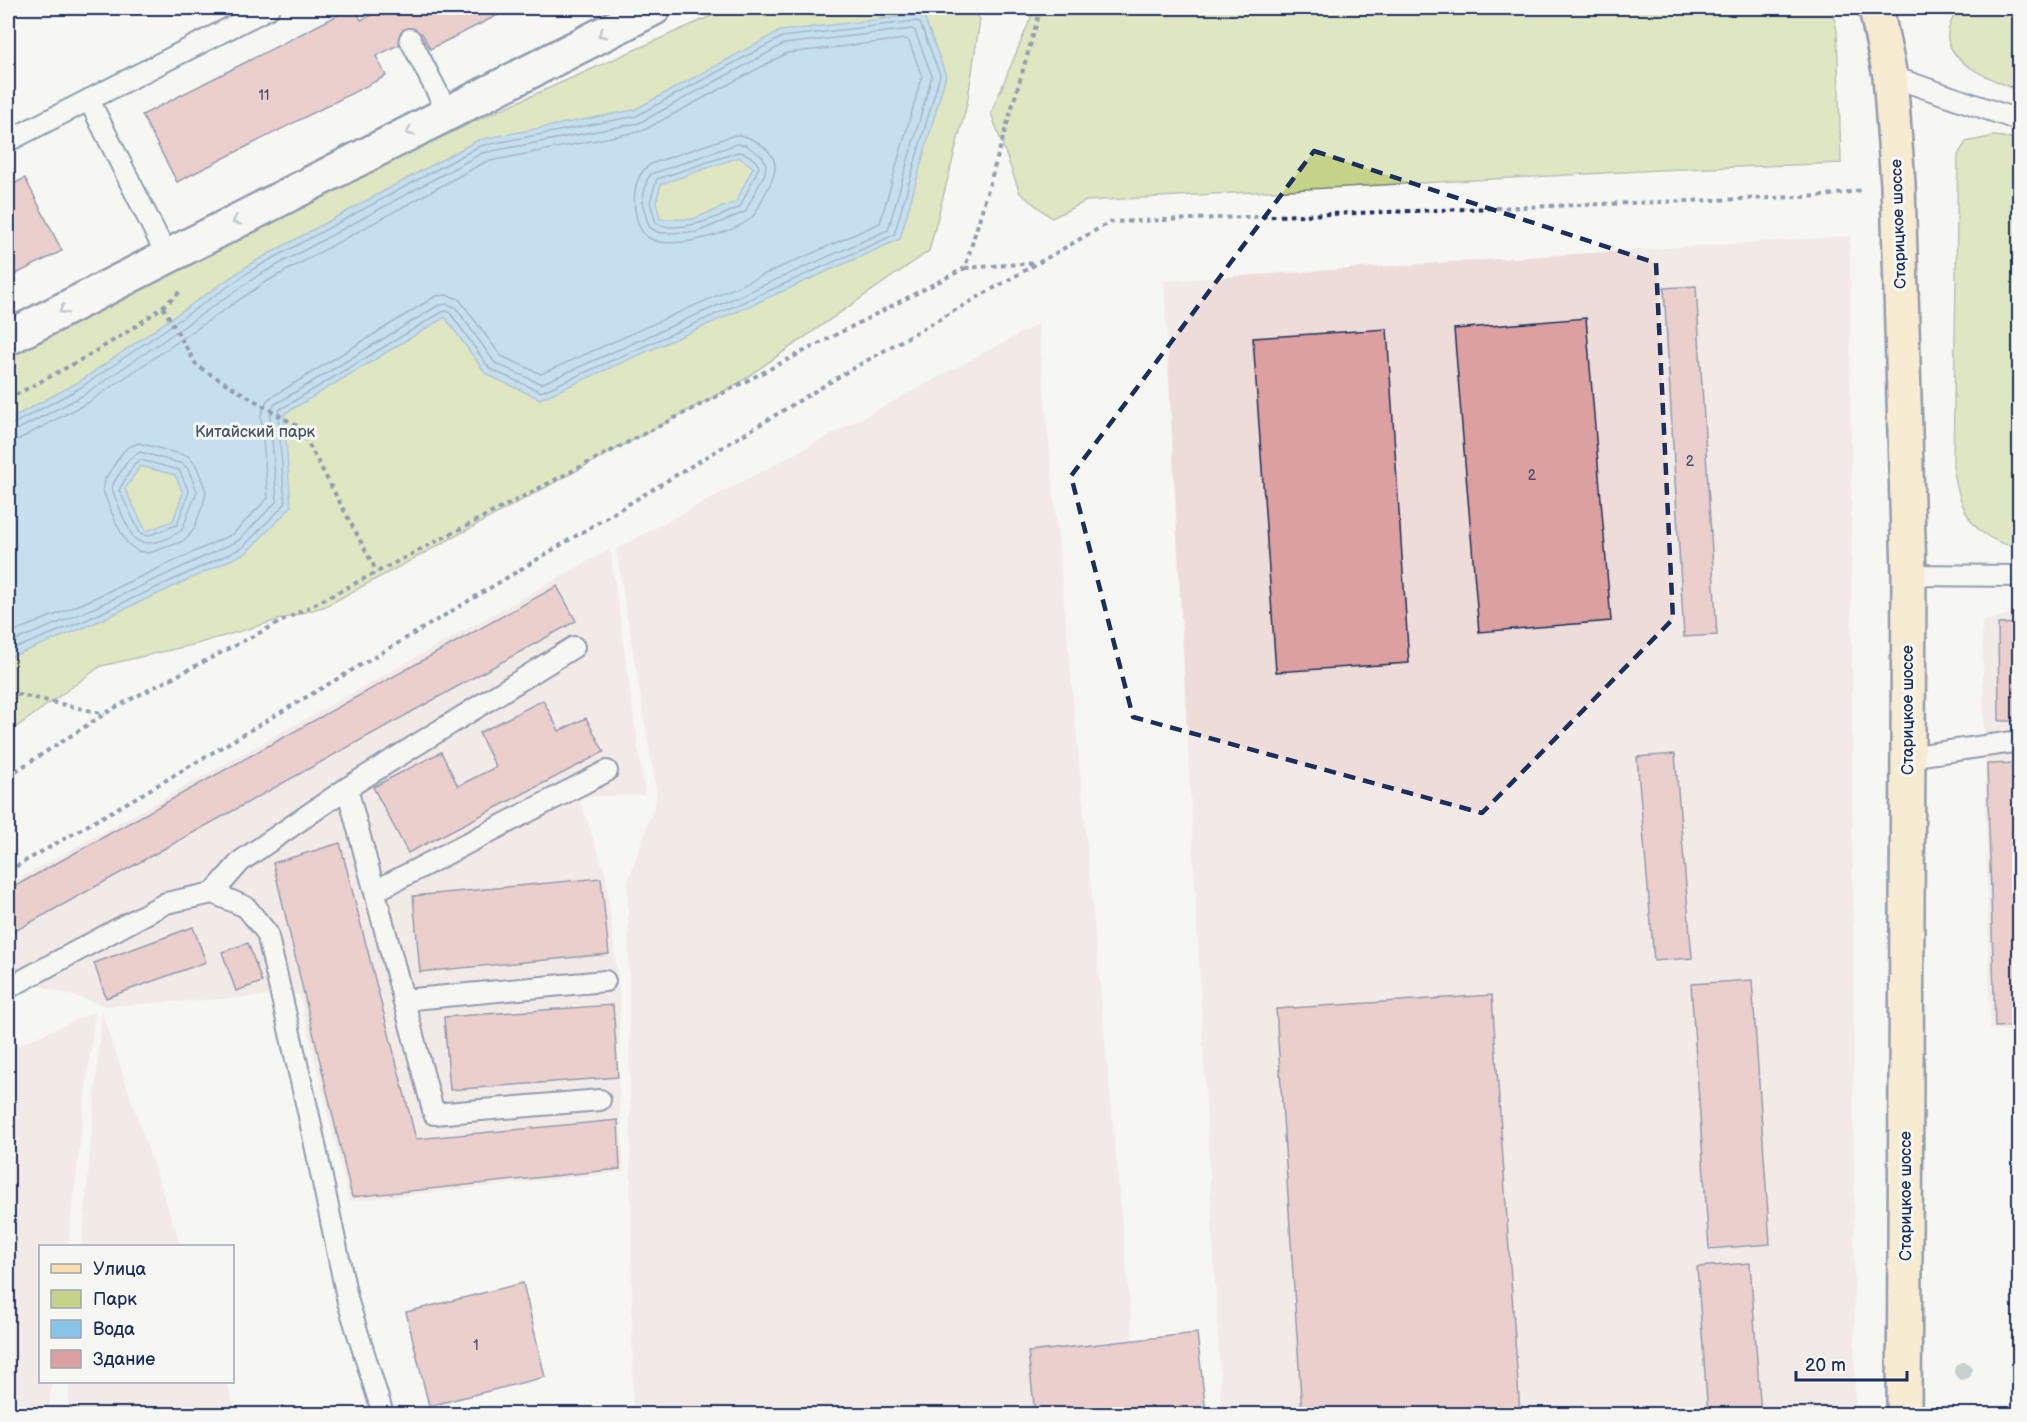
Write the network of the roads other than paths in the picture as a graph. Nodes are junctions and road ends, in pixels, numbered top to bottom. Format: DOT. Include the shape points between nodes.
graph roads {
  1 [pos="269,8"];
  2 [pos="654,8"];
  3 [pos="1876,8"];
  4 [pos="410,39"];
  5 [pos="1890,76"];
  6 [pos="88,100"];
  7 [pos="448,113"];
  8 [pos="2019,122"];
  9 [pos="8,141"];
  10 [pos="167,256"];
  11 [pos="8,338"];
  12 [pos="1909,575"];
  13 [pos="2019,576"];
  14 [pos="574,647"];
  15 [pos="2019,741"];
  16 [pos="1908,757"];
  17 [pos="607,771"];
  18 [pos="347,788"];
  19 [pos="375,891"];
  20 [pos="213,893"];
  21 [pos="605,981"];
  22 [pos="8,988"];
  23 [pos="404,1000"];
  24 [pos="600,1100"];
  25 [pos="383,1414"];
  26 [pos="1904,1414"];
  1 -- 6 [label="lane"];
  2 -- 7 [label="street, one-way"];
  3 -- 5 [label="main road, Старицкое шоссе"];
  4 -- 7 [label="lane"];
  5 -- 8 [label="lane"];
  5 -- 12 [label="main road, Старицкое шоссе" via="1898,184"];
  6 -- 9 [label="lane"];
  6 -- 10 [label="lane"];
  7 -- 10 [label="street, one-way"];
  10 -- 11 [label="street, one-way"];
  12 -- 13 [label="lane"];
  12 -- 16 [label="main road, Старицкое шоссе"];
  14 -- 18 [label="lane"];
  15 -- 16 [label="lane"];
  16 -- 26 [label="main road, Старицкое шоссе"];
  17 -- 19 [label="lane"];
  18 -- 19 [label="lane"];
  18 -- 20 [label="lane" via="241,861"];
  19 -- 23 [label="lane"];
  20 -- 22 [label="lane" via="166,903"];
  20 -- 25 [label="lane" via="246,908 267,933 348,1302"];
  21 -- 23 [label="lane"];
  23 -- 24 [label="lane" via="434,1114"];
}
